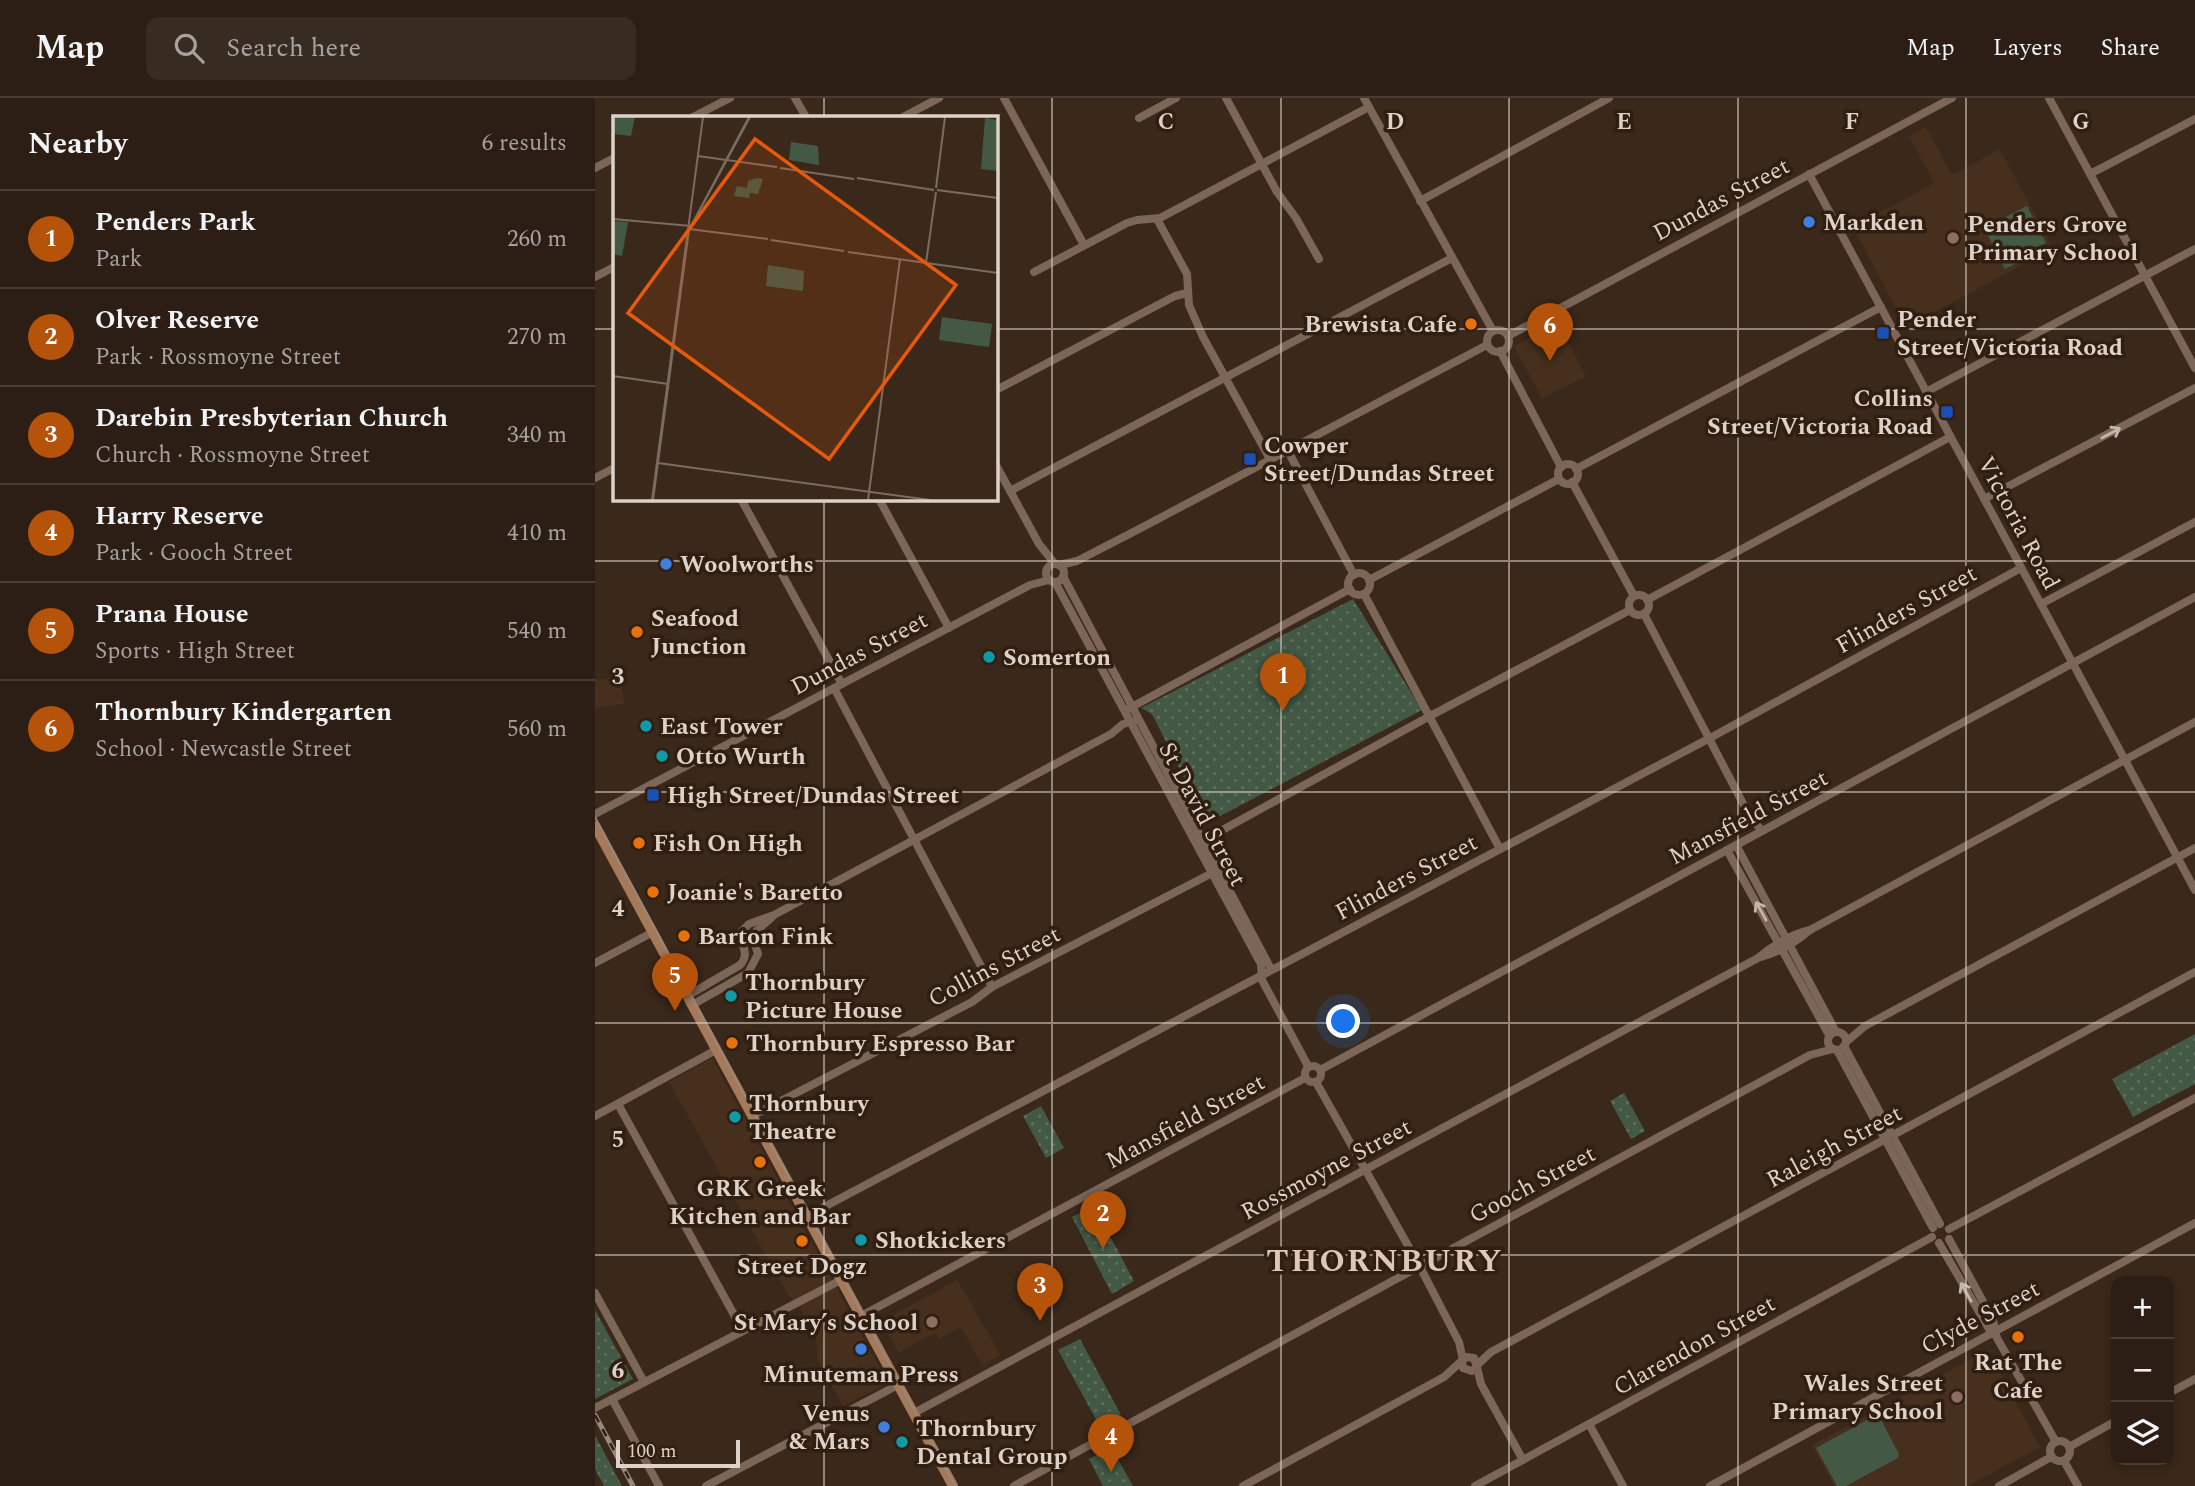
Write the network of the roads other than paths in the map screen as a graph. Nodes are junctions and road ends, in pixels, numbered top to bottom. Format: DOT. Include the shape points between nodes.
graph roads {
  1 [pos="730,98"];
  2 [pos="795,98"];
  3 [pos="939,98"];
  4 [pos="1004,98"];
  5 [pos="1176,98"];
  6 [pos="1226,98"];
  7 [pos="1364,98"];
  8 [pos="1609,98"];
  9 [pos="1952,98"];
  10 [pos="2049,98"];
  11 [pos="1369,107"];
  12 [pos="695,116"];
  13 [pos="805,116"];
  14 [pos="905,116"];
  15 [pos="1139,118"];
  16 [pos="2195,120"];
  17 [pos="613,159"];
  18 [pos="1261,164"];
  19 [pos="595,168"];
  20 [pos="1809,174"];
  21 [pos="2090,174"];
  22 [pos="1420,201"];
  23 [pos="1157,219"];
  24 [pos="1084,245"];
  25 [pos="2195,249"];
  26 [pos="1319,258"];
  27 [pos="1452,258"];
  28 [pos="613,268"];
  29 [pos="1034,272"];
  30 [pos="2145,276"];
  31 [pos="595,277"];
  32 [pos="1187,293"];
  33 [pos="1881,307"];
  34 [pos="1493,331"];
  35 [pos="1508,336"];
  36 [pos="1487,345"];
  37 [pos="1500,351"];
  38 [pos="2195,368"];
  39 [pos="1225,377"];
  40 [pos="2195,388"];
  41 [pos="997,389"];
  42 [pos="1926,392"];
  43 [pos="1950,437"];
  44 [pos="1288,450"];
  45 [pos="1270,459"];
  46 [pos="997,467"];
  47 [pos="1561,467"];
  48 [pos="613,469"];
  49 [pos="1576,469"];
  50 [pos="595,478"];
  51 [pos="1559,479"];
  52 [pos="1572,482"];
  53 [pos="1010,491"];
  54 [pos="1984,499"];
  55 [pos="742,500"];
  56 [pos="880,500"];
  57 [pos="2195,522"];
  58 [pos="2021,568"];
  59 [pos="1055,573"];
  60 [pos="1354,575"];
  61 [pos="1369,580"];
  62 [pos="1350,589"];
  63 [pos="1364,594"];
  64 [pos="1634,596"];
  65 [pos="2195,597"];
  66 [pos="1647,600"];
  67 [pos="2041,604"];
  68 [pos="1630,610"];
  69 [pos="1644,614"];
  70 [pos="949,628"];
  71 [pos="2073,663"];
  72 [pos="838,686"];
  73 [pos="1129,708"];
  74 [pos="1430,716"];
  75 [pos="1134,722"];
  76 [pos="2195,722"];
  77 [pos="1710,738"];
  78 [pos="2125,760"];
  79 [pos="595,814"];
  80 [pos="595,826"];
  81 [pos="1759,833"];
  82 [pos="914,840"];
  83 [pos="1200,843"];
  84 [pos="1736,845"];
  85 [pos="2195,848"];
  86 [pos="1500,849"];
  87 [pos="1727,850"];
  88 [pos="2177,858"];
  89 [pos="1215,871"];
  90 [pos="2195,890"];
  91 [pos="653,932"];
  92 [pos="1784,944"];
  93 [pos="595,963"];
  94 [pos="1271,970"];
  95 [pos="2195,972"];
  96 [pos="1262,975"];
  97 [pos="992,987"];
  98 [pos="690,1001"];
  99 [pos="1865,1026"];
  100 [pos="1833,1035"];
  101 [pos="1840,1047"];
  102 [pos="716,1050"];
  103 [pos="1810,1055"];
  104 [pos="1308,1066"];
  105 [pos="1320,1070"];
  106 [pos="1305,1078"];
  107 [pos="1316,1082"];
  108 [pos="2195,1098"];
  109 [pos="618,1104"];
  110 [pos="595,1116"];
  111 [pos="752,1116"];
  112 [pos="1889,1138"];
  113 [pos="1365,1170"];
  114 [pos="807,1216"];
  115 [pos="2195,1223"];
  116 [pos="1936,1233"];
  117 [pos="1949,1234"];
  118 [pos="1420,1267"];
  119 [pos="841,1280"];
  120 [pos="595,1293"];
  121 [pos="861,1316"];
  122 [pos="743,1331"];
  123 [pos="1994,1333"];
  124 [pos="1470,1364"];
  125 [pos="2195,1379"];
  126 [pos="644,1382"];
  127 [pos="898,1385"];
  128 [pos="2174,1390"];
  129 [pos="612,1399"];
  130 [pos="595,1408"];
  131 [pos="913,1413"];
  132 [pos="1590,1424"];
  133 [pos="2111,1424"];
  134 [pos="2056,1442"];
  135 [pos="2069,1447"];
  136 [pos="2051,1457"];
  137 [pos="1523,1460"];
  138 [pos="2064,1461"];
  139 [pos="659,1486"];
  140 [pos="706,1486"];
  141 [pos="953,1486"];
  142 [pos="1014,1486"];
  143 [pos="1243,1486"];
  144 [pos="1475,1486"];
  145 [pos="1623,1486"];
  146 [pos="1710,1486"];
  147 [pos="2000,1486"];
  148 [pos="2078,1486"];
  1 -- 12 [label="street"];
  2 -- 13 [label="street"];
  3 -- 14 [label="street"];
  4 -- 24 [label="street"];
  5 -- 15 [label="street"];
  6 -- 18 [label="street"];
  7 -- 11 [label="street"];
  8 -- 22 [label="street"];
  9 -- 20 [label="street, Dundas Street"];
  10 -- 21 [label="street"];
  11 -- 18 [label="street"];
  11 -- 22 [label="street"];
  16 -- 21 [label="street"];
  17 -- 19 [label="street"];
  18 -- 23 [label="street"];
  18 -- 26 [label="street"];
  20 -- 33 [label="street, Victoria Road"];
  20 -- 35 [label="street, Dundas Street"];
  21 -- 30 [label="street"];
  22 -- 27 [label="street"];
  23 -- 24 [label="street" via="1132,221"];
  23 -- 32 [label="street" via="1187,274"];
  24 -- 29 [label="street"];
  25 -- 30 [label="street"];
  27 -- 34 [label="street"];
  27 -- 39 [label="street"];
  28 -- 31 [label="street"];
  30 -- 38 [label="street"];
  30 -- 42 [label="street"];
  32 -- 39 [label="street" via="1203,337"];
  32 -- 41 [label="street"];
  33 -- 42 [label="street, Victoria Road"];
  33 -- 49 [label="street"];
  34 -- 35 [label="street" via="1500,329"];
  34 -- 36 [label="street"];
  35 -- 37 [label="street" via="1508,345"];
  36 -- 37 [label="street"];
  36 -- 44 [label="street, Dundas Street"];
  37 -- 47 [label="street"];
  39 -- 45 [label="street"];
  39 -- 53 [label="street"];
  54 -- 40 [label="street, one-way"];
  42 -- 43 [label="street, Victoria Road"];
  43 -- 54 [label="street, Victoria Road"];
  43 -- 66 [label="street"];
  44 -- 45 [label="street, Dundas Street"];
  44 -- 60 [label="street"];
  45 -- 59 [label="street, Dundas Street"];
  46 -- 53 [label="street, St David Street"];
  47 -- 49 [label="street" via="1569,464"];
  47 -- 51 [label="street"];
  48 -- 50 [label="street"];
  49 -- 52 [label="street"];
  51 -- 52 [label="street"];
  51 -- 61 [label="street"];
  52 -- 64 [label="street"];
  53 -- 59 [label="street, St David Street"];
  54 -- 58 [label="street, Victoria Road"];
  55 -- 72 [label="street"];
  56 -- 70 [label="street"];
  57 -- 67 [label="street"];
  58 -- 67 [label="street, Victoria Road"];
  58 -- 77 [label="street, Flinders Street"];
  59 -- 70 [label="street, Dundas Street"];
  59 -- 73 [label="street, St David Street"];
  60 -- 61 [label="street"];
  60 -- 62 [label="street"];
  61 -- 63 [label="street"];
  62 -- 63 [label="street"];
  62 -- 73 [label="street"];
  63 -- 74 [label="street"];
  64 -- 66 [label="street"];
  64 -- 68 [label="street"];
  65 -- 71 [label="street, Mansfield Street"];
  66 -- 69 [label="street"];
  67 -- 71 [label="street, Victoria Road"];
  68 -- 69 [label="street"];
  68 -- 74 [label="street"];
  69 -- 77 [label="street"];
  70 -- 72 [label="street, Dundas Street"];
  71 -- 78 [label="street, Victoria Road"];
  71 -- 81 [label="street, Mansfield Street"];
  72 -- 79 [label="street, Dundas Street"];
  72 -- 82 [label="street"];
  73 -- 75 [label="street, St David Street"];
  74 -- 83 [label="street"];
  74 -- 86 [label="street"];
  75 -- 82 [label="street"];
  75 -- 83 [label="street, St David Street"];
  76 -- 78 [label="street, Rossmoyne Street"];
  77 -- 81 [label="street"];
  77 -- 86 [label="street, Flinders Street"];
  78 -- 88 [label="street, Victoria Road"];
  78 -- 92 [label="street, Rossmoyne Street"];
  80 -- 91 [label="main road"];
  81 -- 84 [label="street, Mansfield Street"];
  82 -- 97 [label="street"];
  82 -- 98 [label="street" via="774,915 752,935 758,954 751,969"];
  83 -- 89 [label="street, St David Street"];
  84 -- 87 [label="street, Mansfield Street"];
  84 -- 92 [label="street"];
  85 -- 88 [label="street, Gooch Street"];
  86 -- 94 [label="street, Flinders Street"];
  92 -- 87 [label="street, one-way"];
  87 -- 105 [label="street, Mansfield Street"];
  88 -- 90 [label="street, Victoria Road"];
  88 -- 99 [label="street, Gooch Street"];
  89 -- 94 [label="street, St David Street"];
  89 -- 96 [label="street, St David Street"];
  89 -- 97 [label="street, Collins Street"];
  91 -- 93 [label="street"];
  91 -- 98 [label="main road"];
  92 -- 100 [label="street"];
  92 -- 113 [label="street, Rossmoyne Street"];
  94 -- 96 [label="street, Flinders Street"];
  95 -- 112 [label="street, Raleigh Street"];
  96 -- 104 [label="street, St David Street"];
  96 -- 114 [label="street, Flinders Street"];
  97 -- 111 [label="street, Collins Street" via="972,1002"];
  98 -- 102 [label="main road"];
  99 -- 100 [label="street, Gooch Street"];
  99 -- 101 [label="street, Gooch Street"];
  100 -- 101 [label="street" via="1828,1045"];
  100 -- 101 [label="street" via="1845,1037"];
  100 -- 103 [label="street, Gooch Street"];
  101 -- 103 [label="street, Gooch Street"];
  101 -- 112 [label="street"];
  102 -- 109 [label="street"];
  102 -- 111 [label="main road"];
  103 -- 118 [label="street, Gooch Street"];
  104 -- 105 [label="street"];
  104 -- 106 [label="street"];
  105 -- 107 [label="street"];
  106 -- 107 [label="street"];
  106 -- 121 [label="street, Mansfield Street"];
  107 -- 113 [label="street"];
  108 -- 117 [label="street"];
  109 -- 110 [label="street"];
  109 -- 122 [label="street"];
  111 -- 114 [label="main road"];
  112 -- 116 [label="street"];
  112 -- 124 [label="street, Raleigh Street"];
  113 -- 118 [label="street"];
  113 -- 131 [label="street, Rossmoyne Street"];
  114 -- 119 [label="main road"];
  115 -- 123 [label="street, Clyde Street"];
  116 -- 117 [label="street"];
  116 -- 117 [label="street, Clarendon Street"];
  123 -- 116 [label="street, one-way"];
  116 -- 132 [label="street, Clarendon Street"];
  117 -- 123 [label="street"];
  118 -- 124 [label="street"];
  118 -- 142 [label="street, Gooch Street"];
  119 -- 121 [label="main road"];
  119 -- 122 [label="street"];
  120 -- 126 [label="street"];
  121 -- 127 [label="main road"];
  122 -- 126 [label="street"];
  123 -- 134 [label="street"];
  123 -- 146 [label="street, Clyde Street"];
  124 -- 137 [label="street"];
  124 -- 143 [label="street, Raleigh Street"];
  125 -- 128 [label="street"];
  126 -- 129 [label="street"];
  127 -- 131 [label="main road"];
  127 -- 140 [label="street"];
  129 -- 130 [label="street"];
  129 -- 139 [label="street"];
  131 -- 141 [label="main road"];
  132 -- 137 [label="street, Clarendon Street"];
  132 -- 145 [label="street"];
  133 -- 135 [label="street"];
  134 -- 135 [label="street"];
  134 -- 136 [label="street"];
  135 -- 138 [label="street"];
  136 -- 138 [label="street"];
  136 -- 147 [label="street"];
  137 -- 144 [label="street, Clarendon Street"];
  138 -- 148 [label="street"];
}
